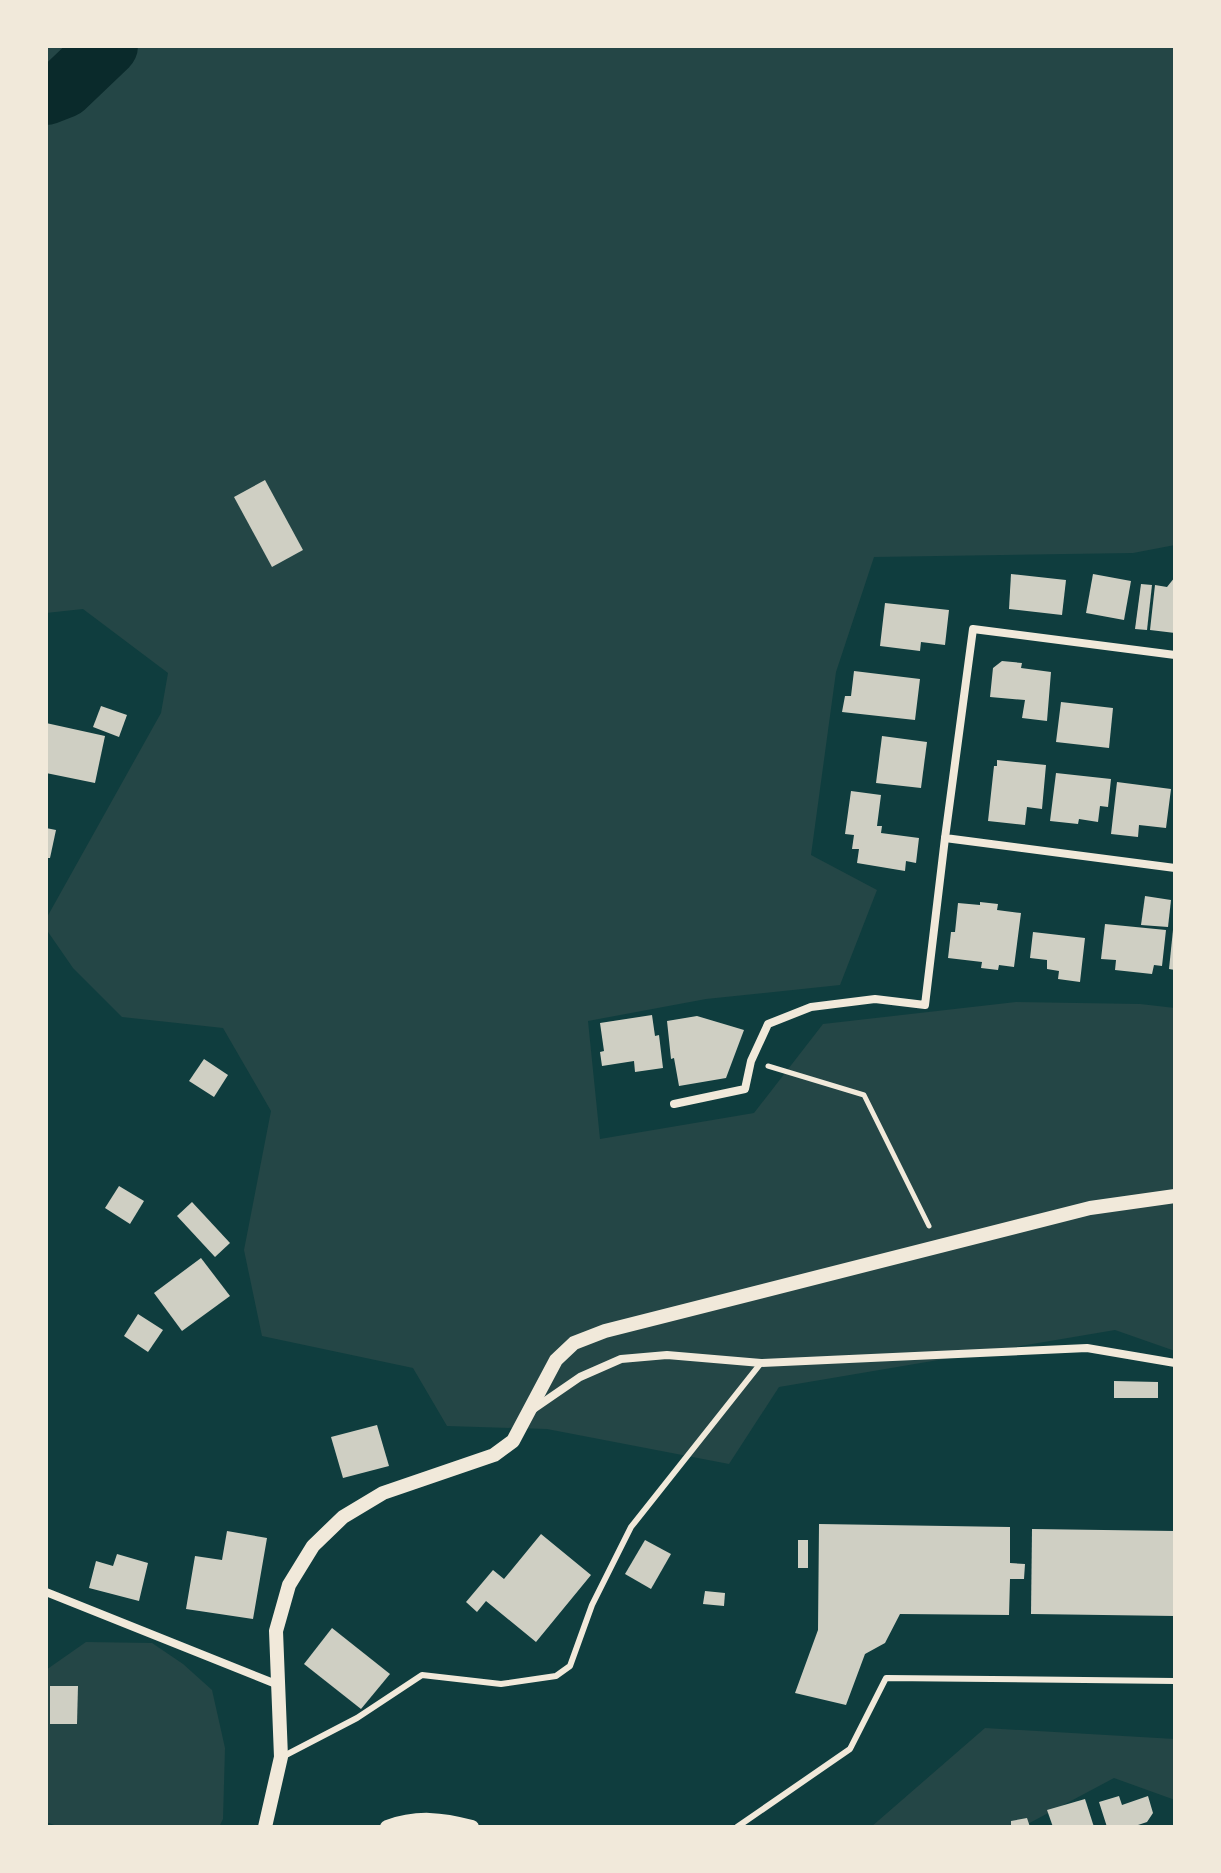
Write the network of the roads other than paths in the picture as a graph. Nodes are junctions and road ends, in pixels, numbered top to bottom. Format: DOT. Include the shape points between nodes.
graph roads {
  1 [pos="1175,655"];
  2 [pos="945,838"];
  3 [pos="1175,868"];
  4 [pos="674,1104"];
  5 [pos="1175,1196"];
  6 [pos="761,1363"];
  7 [pos="1175,1363"];
  8 [pos="530,1412"];
  9 [pos="46,1592"];
  10 [pos="1175,1681"];
  11 [pos="276,1684"];
  12 [pos="281,1757"];
  13 [pos="265,1827"];
  14 [pos="387,1827"];
  15 [pos="472,1827"];
  16 [pos="737,1827"];
  1 -- 2 [label="street" via="973,629"];
  2 -- 3 [label="street"];
  2 -- 4 [label="street" via="925,1005 875,999 811,1007 768,1024 745,1089"];
  5 -- 8 [label="street" via="1090,1208 605,1331 574,1343 556,1360"];
  6 -- 7 [label="street" via="1087,1348"];
  6 -- 8 [label="street" via="667,1355 621,1359 580,1377"];
  6 -- 12 [label="lane" via="631,1527 592,1605 570,1666 556,1676 501,1684 422,1675 357,1718"];
  8 -- 11 [label="street" via="513,1441 494,1455 383,1493 343,1517 313,1546 289,1585 276,1631"];
  9 -- 11 [label="street"];
  10 -- 16 [label="lane" via="886,1678 850,1749"];
  11 -- 12 [label="street"];
  12 -- 13 [label="street"];
  14 -- 15 [label="street" via="441,1819"];
}
